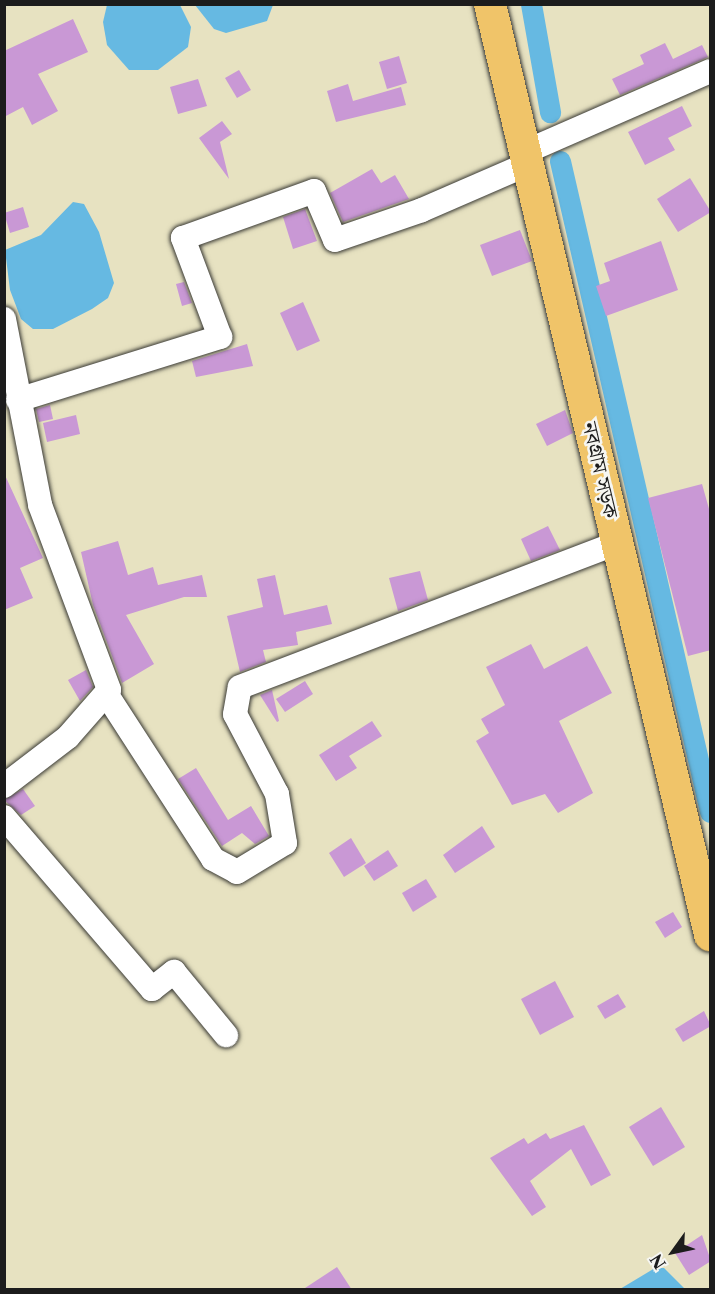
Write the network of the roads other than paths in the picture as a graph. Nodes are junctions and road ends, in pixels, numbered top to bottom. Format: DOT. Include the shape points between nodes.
graph roads {
  1 [pos="490,4"];
  2 [pos="711,71"];
  3 [pos="526,158"];
  4 [pos="4,319"];
  5 [pos="18,400"];
  6 [pos="617,543"];
  7 [pos="107,695"];
  8 [pos="4,786"];
  9 [pos="4,817"];
  10 [pos="711,935"];
  11 [pos="226,1035"];
  1 -- 3 [label="main road, নবগ্রাম সড়ক"];
  2 -- 3 [label="street"];
  3 -- 5 [label="street" via="422,210 335,240 314,191 183,238 220,337"];
  3 -- 6 [label="main road, নবগ্রাম সড়ক"];
  4 -- 5 [label="street"];
  5 -- 7 [label="street" via="40,505 106,671"];
  6 -- 7 [label="street" via="240,687 236,714 277,794 285,843 237,872 213,859"];
  6 -- 10 [label="main road, নবগ্রাম সড়ক"];
  7 -- 8 [label="street" via="68,737"];
  9 -- 11 [label="street" via="152,989 174,972"];
}
